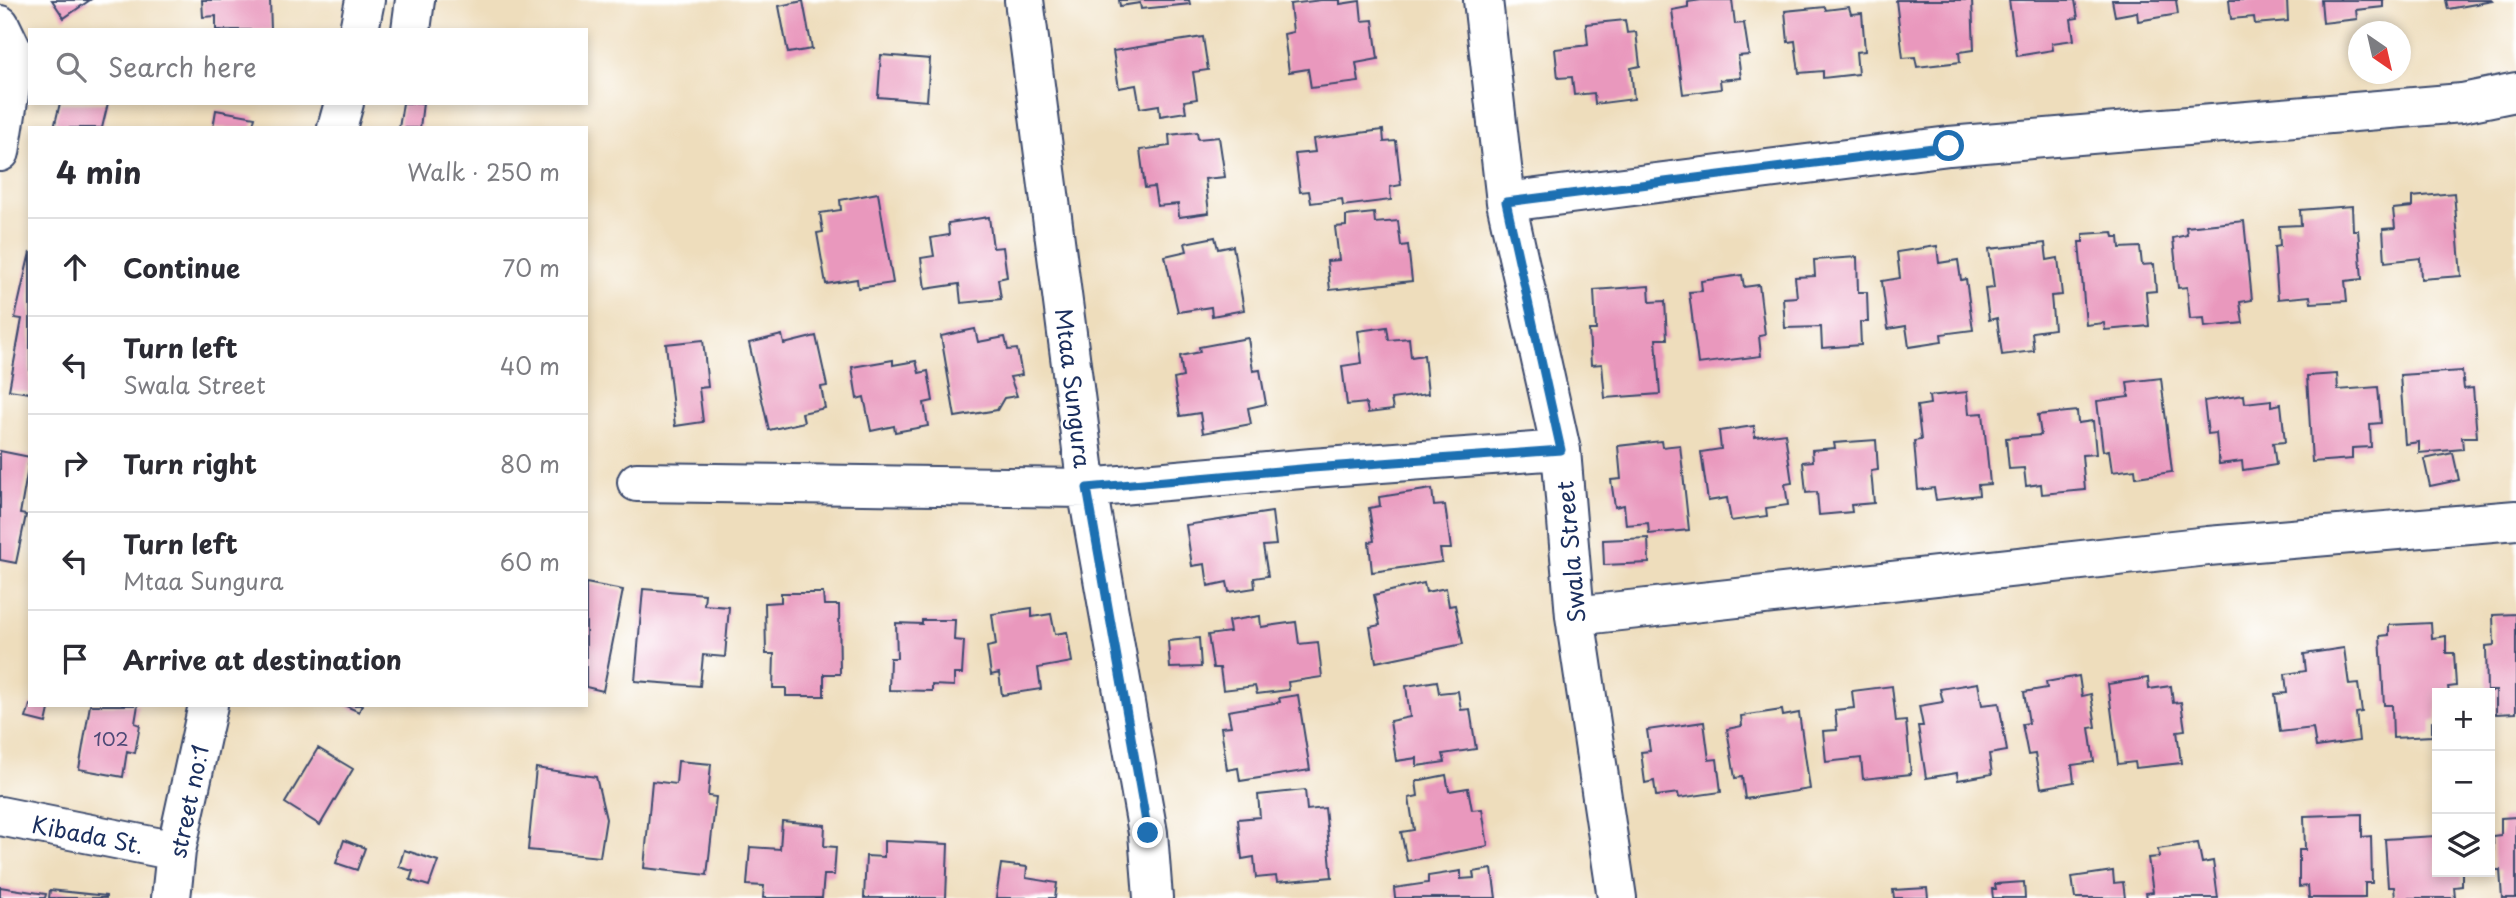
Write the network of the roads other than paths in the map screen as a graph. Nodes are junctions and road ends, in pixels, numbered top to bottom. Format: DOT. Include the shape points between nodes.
graph roads {
  1 [pos="365,0"];
  2 [pos="415,0"];
  3 [pos="1024,0"];
  4 [pos="1483,0"];
  5 [pos="0,25"];
  6 [pos="359,28"];
  7 [pos="411,28"];
  8 [pos="2516,92"];
  9 [pos="0,152"];
  10 [pos="1506,202"];
  11 [pos="1561,450"];
  12 [pos="636,482"];
  13 [pos="1087,488"];
  14 [pos="2516,520"];
  15 [pos="1575,616"];
  16 [pos="208,707"];
  17 [pos="0,816"];
  18 [pos="176,851"];
  19 [pos="171,898"];
  20 [pos="1153,898"];
  21 [pos="1617,898"];
  1 -- 6 [label="street"];
  2 -- 7 [label="street"];
  3 -- 13 [label="street, Mtaa Sungura"];
  4 -- 10 [label="street, Swala Street"];
  5 -- 9 [label="street" via="15,56"];
  8 -- 10 [label="street" via="2462,103 1949,146"];
  10 -- 11 [label="street, Swala Street"];
  11 -- 13 [label="street"];
  11 -- 15 [label="street, Swala Street"];
  12 -- 13 [label="street"];
  13 -- 20 [label="street, Mtaa Sungura" via="1148,833"];
  14 -- 15 [label="street" via="2208,546"];
  15 -- 21 [label="street, Swala Street"];
  16 -- 18 [label="street, street no:1"];
  17 -- 18 [label="street, Kibada St."];
  18 -- 19 [label="street, street no:1"];
}
